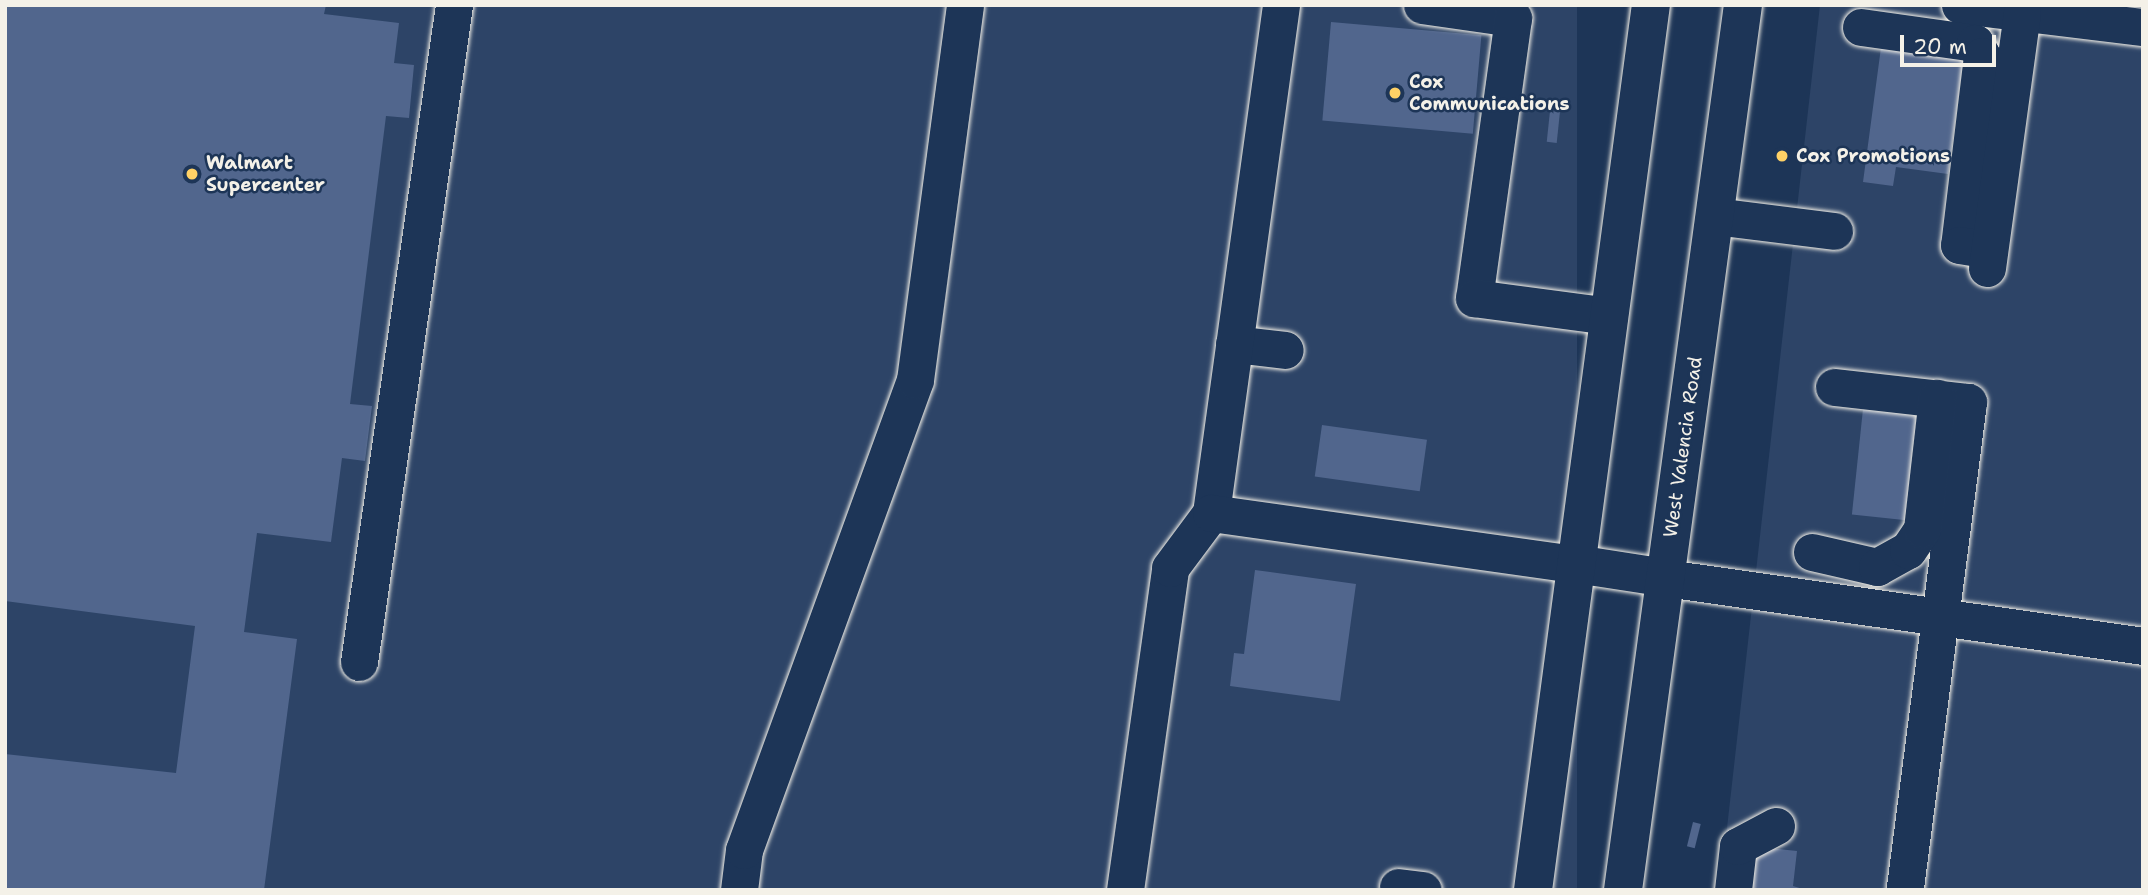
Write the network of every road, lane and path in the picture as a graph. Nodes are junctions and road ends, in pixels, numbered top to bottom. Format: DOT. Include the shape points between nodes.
graph roads {
  1 [pos="454,5"];
  2 [pos="965,5"];
  3 [pos="1280,5"];
  4 [pos="1422,5"];
  5 [pos="1651,5"];
  6 [pos="1743,5"];
  7 [pos="1960,5"];
  8 [pos="2022,13"];
  9 [pos="1861,27"];
  10 [pos="2143,27"];
  11 [pos="1714,216"];
  12 [pos="1834,231"];
  13 [pos="1609,316"];
  14 [pos="1234,344"];
  15 [pos="1285,351"];
  16 [pos="1834,387"];
  17 [pos="1937,398"];
  18 [pos="1211,513"];
  19 [pos="1812,552"];
  20 [pos="1576,564"];
  21 [pos="1666,578"];
  22 [pos="1938,617"];
  23 [pos="2143,646"];
  24 [pos="359,662"];
  25 [pos="1776,826"];
  26 [pos="740,890"];
  27 [pos="1125,890"];
  28 [pos="1533,890"];
  29 [pos="1623,890"];
  30 [pos="1733,890"];
  31 [pos="1905,890"];
  1 -- 24 [label="lane"];
  2 -- 26 [label="lane" via="915,380 744,850"];
  3 -- 14 [label="lane"];
  4 -- 13 [label="lane" via="1513,18 1474,299"];
  5 -- 13 [label="main road"];
  6 -- 11 [label="main road, West Valencia Road"];
  7 -- 8 [label="lane"];
  8 -- 9 [label="lane" via="1978,254 1982,56 1975,43"];
  8 -- 10 [label="lane"];
  11 -- 12 [label="lane"];
  11 -- 21 [label="main road, West Valencia Road"];
  13 -- 20 [label="main road"];
  14 -- 15 [label="lane"];
  14 -- 18 [label="lane"];
  16 -- 17 [label="lane"];
  17 -- 19 [label="lane" via="1922,529 1908,550 1877,567"];
  17 -- 22 [label="lane" via="1968,402"];
  18 -- 20 [label="lane"];
  18 -- 27 [label="lane" via="1170,568"];
  20 -- 21 [label="main road"];
  20 -- 28 [label="main road"];
  21 -- 22 [label="lane"];
  21 -- 29 [label="main road, West Valencia Road"];
  22 -- 23 [label="lane"];
  22 -- 31 [label="lane"];
  25 -- 30 [label="lane" via="1738,846"];
}
